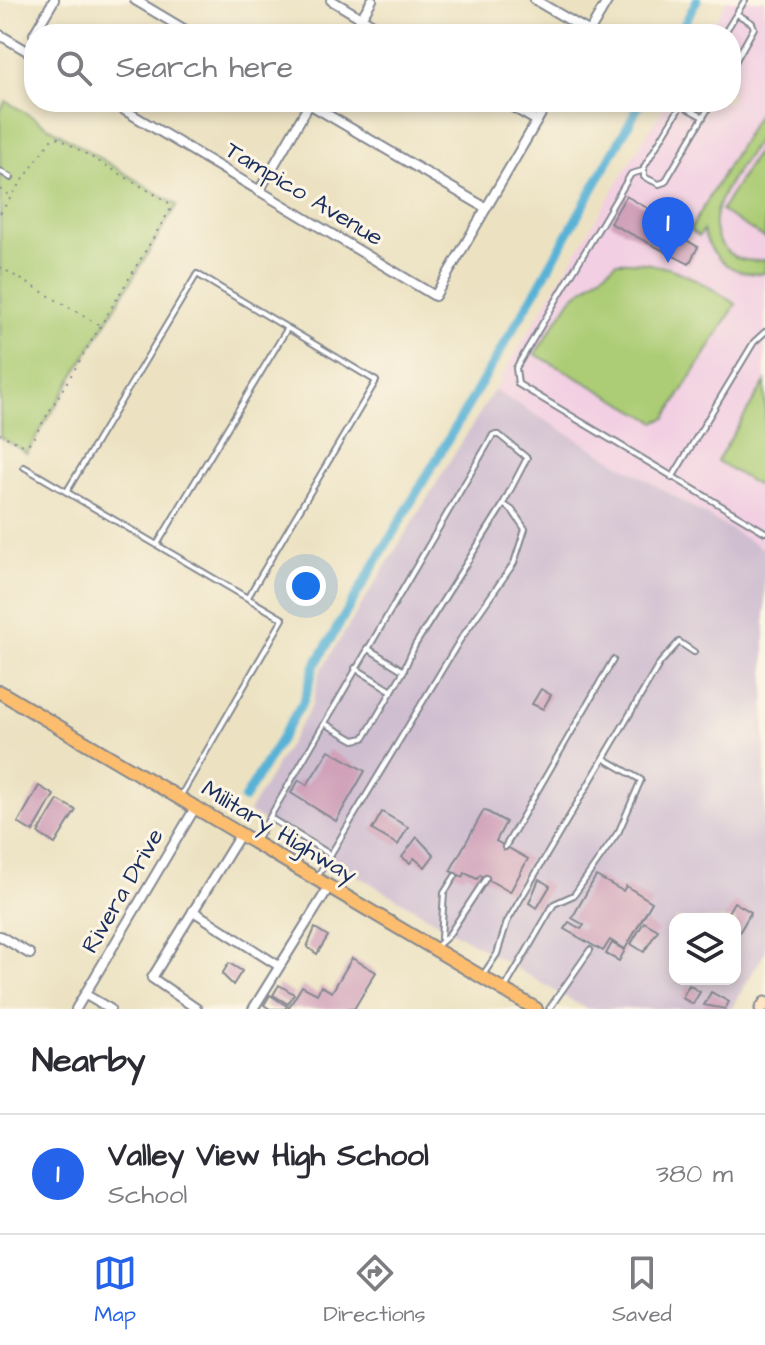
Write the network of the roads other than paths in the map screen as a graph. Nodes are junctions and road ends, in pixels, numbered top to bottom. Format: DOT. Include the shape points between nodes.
graph roads {
  1 [pos="54,0"];
  2 [pos="135,0"];
  3 [pos="331,0"];
  4 [pos="372,0"];
  5 [pos="535,0"];
  6 [pos="608,0"];
  7 [pos="745,0"];
  8 [pos="737,14"];
  9 [pos="362,18"];
  10 [pos="40,24"];
  11 [pos="175,24"];
  12 [pos="358,24"];
  13 [pos="372,24"];
  14 [pos="574,24"];
  15 [pos="594,24"];
  16 [pos="730,24"];
  17 [pos="0,35"];
  18 [pos="24,49"];
  19 [pos="741,51"];
  20 [pos="128,112"];
  21 [pos="303,112"];
  22 [pos="323,112"];
  23 [pos="521,112"];
  24 [pos="542,112"];
  25 [pos="677,112"];
  26 [pos="696,112"];
  27 [pos="706,112"];
  28 [pos="703,117"];
  29 [pos="537,121"];
  30 [pos="0,171"];
  31 [pos="642,171"];
  32 [pos="11,178"];
  33 [pos="259,191"];
  34 [pos="486,208"];
  35 [pos="287,329"];
  36 [pos="765,332"];
  37 [pos="24,467"];
  38 [pos="672,478"];
  39 [pos="67,491"];
  40 [pos="503,504"];
  41 [pos="765,532"];
  42 [pos="157,544"];
  43 [pos="248,597"];
  44 [pos="367,648"];
  45 [pos="694,652"];
  46 [pos="613,660"];
  47 [pos="355,668"];
  48 [pos="404,671"];
  49 [pos="392,691"];
  50 [pos="0,692"];
  51 [pos="326,724"];
  52 [pos="605,759"];
  53 [pos="179,798"];
  54 [pos="195,808"];
  55 [pos="270,818"];
  56 [pos="240,835"];
  57 [pos="255,843"];
  58 [pos="505,847"];
  59 [pos="331,855"];
  60 [pos="455,876"];
  61 [pos="486,878"];
  62 [pos="316,879"];
  63 [pos="329,887"];
  64 [pos="193,911"];
  65 [pos="0,936"];
  66 [pos="437,945"];
  67 [pos="590,950"];
  68 [pos="30,954"];
  69 [pos="279,966"];
  70 [pos="482,977"];
  71 [pos="503,990"];
  72 [pos="86,995"];
  73 [pos="765,1003"];
  74 [pos="76,1009"];
  75 [pos="110,1009"];
  76 [pos="197,1009"];
  77 [pos="253,1009"];
  78 [pos="536,1009"];
  79 [pos="549,1009"];
  80 [pos="761,1009"];
  1 -- 10 [label="street"];
  2 -- 11 [label="street"];
  3 -- 9 [label="street"];
  4 -- 9 [label="street"];
  5 -- 14 [label="street"];
  6 -- 15 [label="street"];
  7 -- 8 [label="lane"];
  8 -- 16 [label="lane"];
  8 -- 19 [label="lane" via="754,28"];
  9 -- 12 [label="street"];
  9 -- 13 [label="street"];
  17 -- 18 [label="street"];
  20 -- 33 [label="street, Tampico Avenue"];
  21 -- 33 [label="street"];
  22 -- 34 [label="street"];
  23 -- 29 [label="street"];
  24 -- 29 [label="street"];
  25 -- 31 [label="lane"];
  26 -- 28 [label="lane"];
  27 -- 28 [label="lane"];
  28 -- 31 [label="lane" via="665,182 652,182"];
  29 -- 34 [label="street"];
  30 -- 32 [label="lane"];
  31 -- 38 [label="lane" via="631,174 515,376 518,384"];
  33 -- 34 [label="street, Tampico Avenue" via="435,296"];
  35 -- 39 [label="lane" via="197,274"];
  35 -- 42 [label="lane"];
  35 -- 43 [label="lane" via="376,381"];
  36 -- 38 [label="lane"];
  37 -- 39 [label="lane"];
  38 -- 41 [label="lane"];
  39 -- 42 [label="lane"];
  40 -- 44 [label="lane" via="527,458 493,435"];
  40 -- 48 [label="lane"];
  40 -- 59 [label="lane" via="525,529 514,563 460,640"];
  42 -- 43 [label="lane"];
  43 -- 53 [label="lane" via="283,619"];
  44 -- 47 [label="lane"];
  44 -- 48 [label="lane"];
  45 -- 52 [label="lane" via="679,642 672,646"];
  46 -- 58 [label="lane"];
  47 -- 49 [label="lane"];
  47 -- 51 [label="lane"];
  48 -- 49 [label="lane"];
  49 -- 51 [label="lane" via="364,738 354,740"];
  50 -- 53 [label="main road, Military Highway"];
  51 -- 55 [label="lane"];
  52 -- 70 [label="lane" via="507,922 497,954"];
  52 -- 71 [label="lane" via="641,780 639,789 619,831 574,895 554,904"];
  53 -- 54 [label="main road, Military Highway"];
  54 -- 56 [label="main road, Military Highway"];
  54 -- 72 [label="street, Rivera Drive"];
  55 -- 57 [label="lane"];
  55 -- 59 [label="lane"];
  56 -- 57 [label="main road, Military Highway"];
  56 -- 64 [label="street"];
  57 -- 62 [label="main road, Military Highway"];
  59 -- 62 [label="lane"];
  60 -- 66 [label="lane" via="444,893"];
  61 -- 66 [label="lane"];
  62 -- 63 [label="main road, Military Highway"];
  63 -- 66 [label="main road, Military Highway"];
  63 -- 69 [label="street"];
  64 -- 69 [label="street"];
  64 -- 76 [label="street" via="152,978"];
  65 -- 68 [label="street"];
  66 -- 70 [label="main road, Military Highway"];
  67 -- 79 [label="lane"];
  69 -- 77 [label="street"];
  70 -- 71 [label="main road, Military Highway"];
  71 -- 78 [label="main road, Military Highway"];
  72 -- 74 [label="street, Rivera Drive"];
  72 -- 75 [label="street"];
  73 -- 80 [label="main road"];
}
